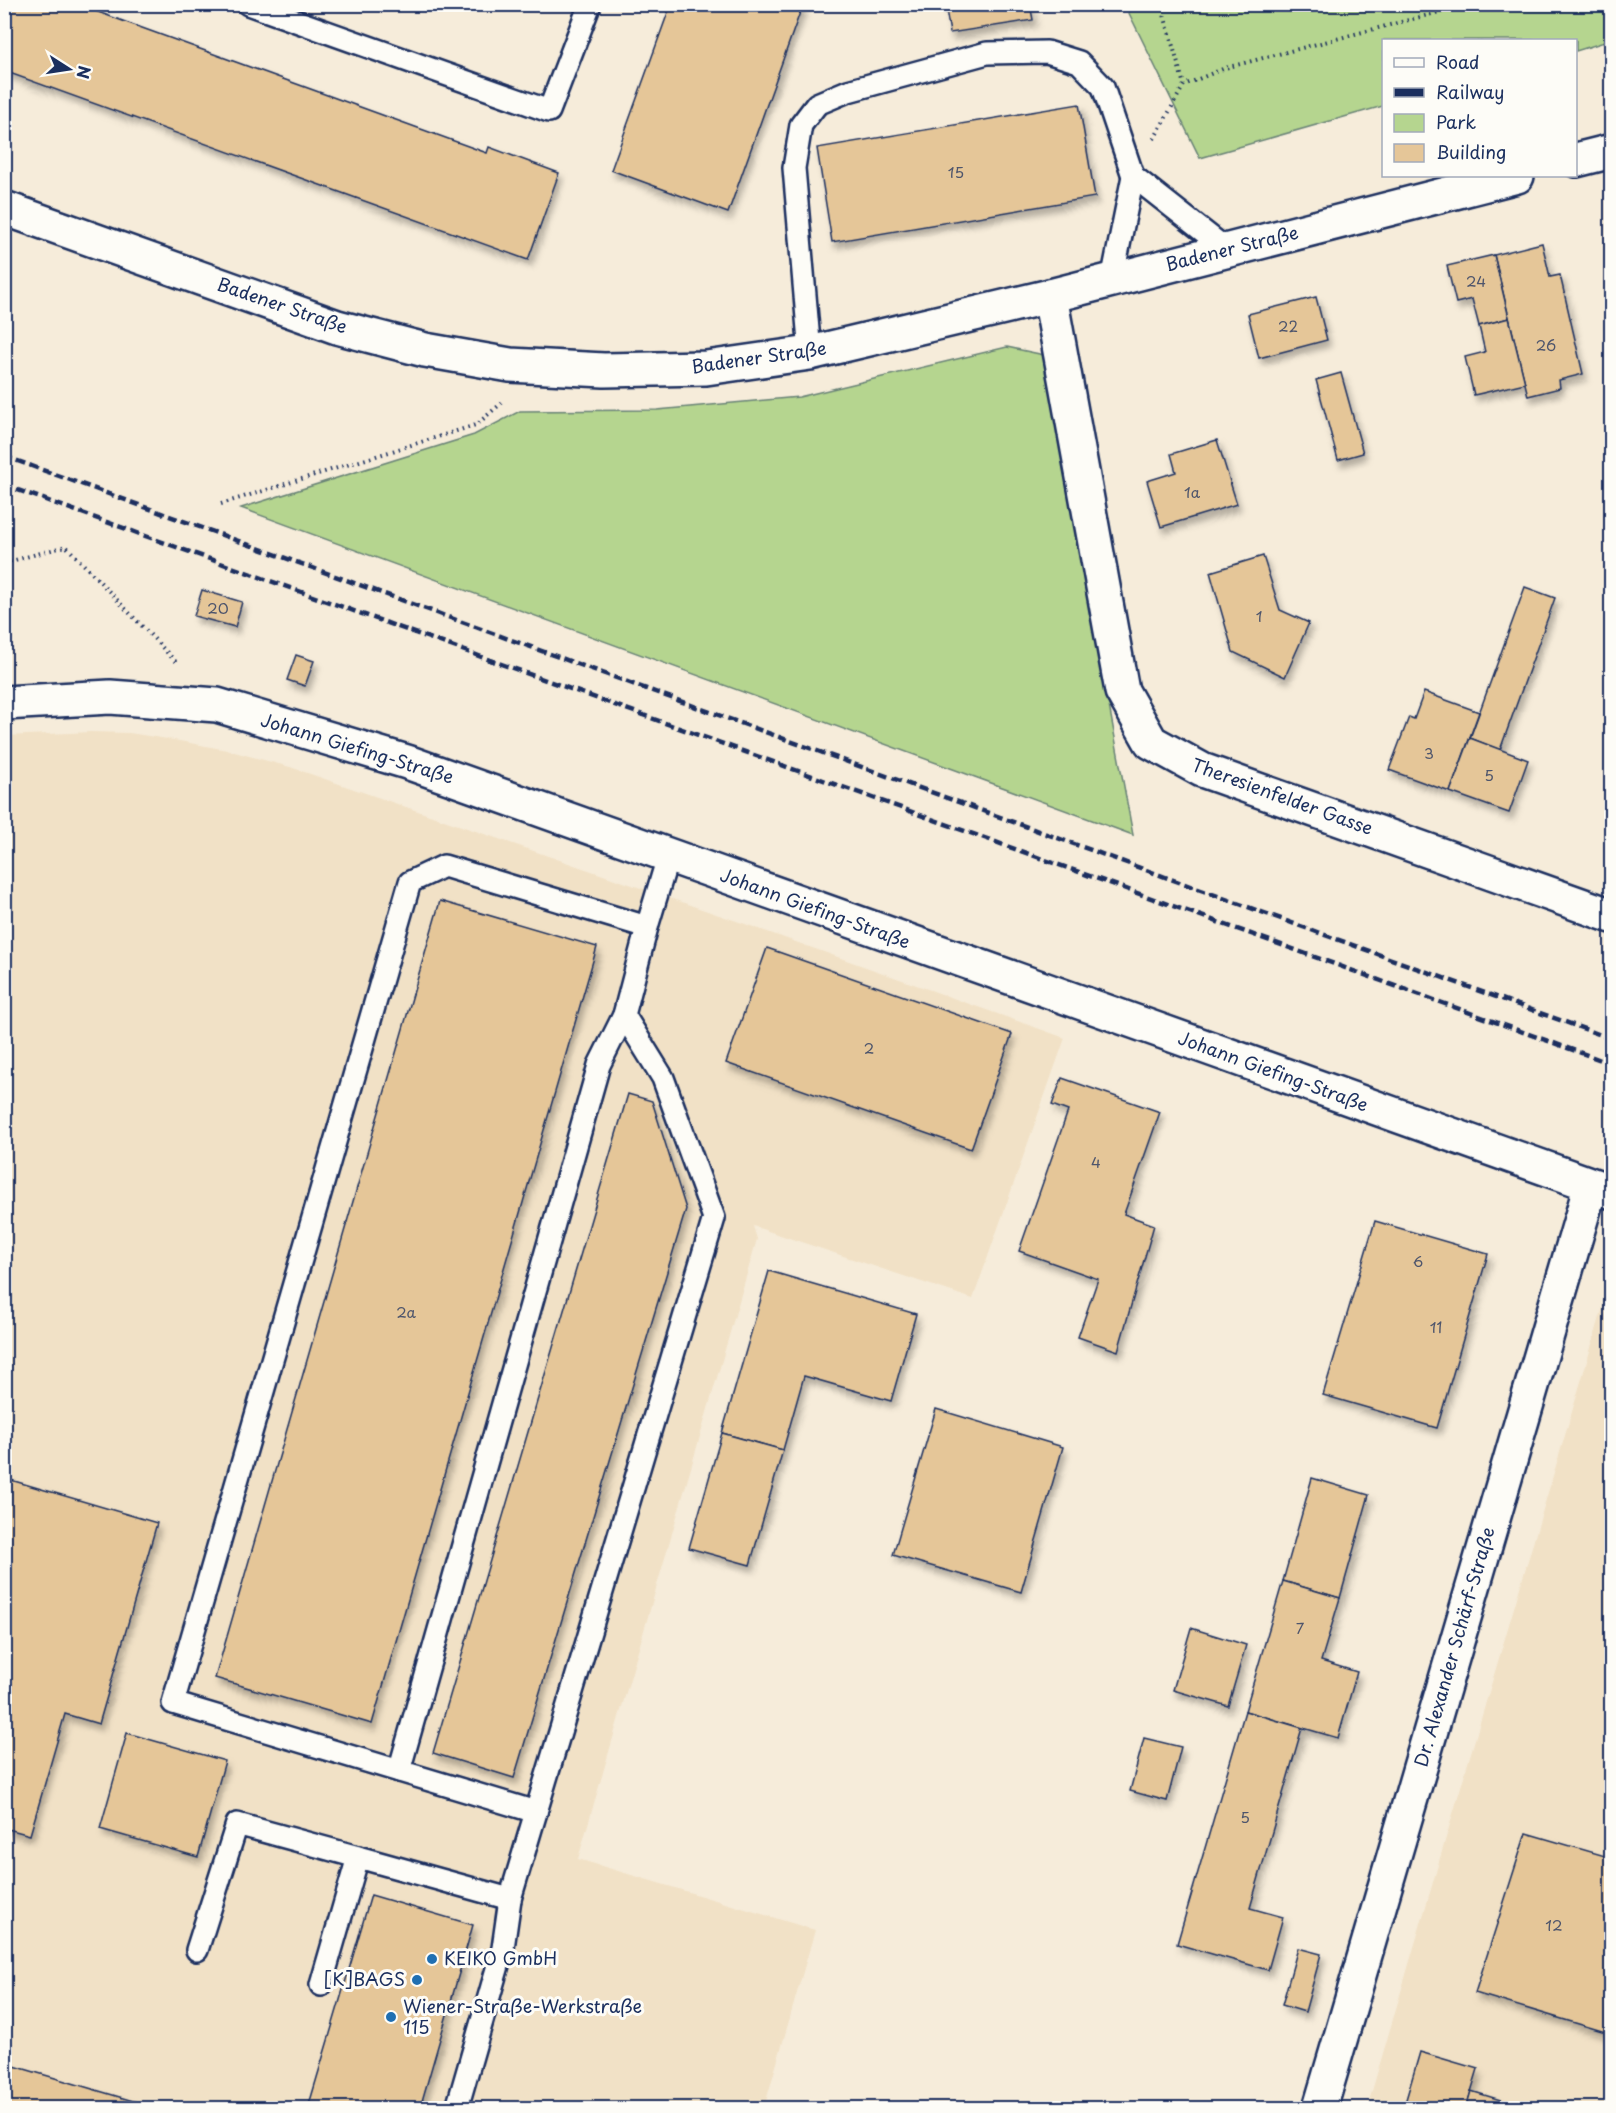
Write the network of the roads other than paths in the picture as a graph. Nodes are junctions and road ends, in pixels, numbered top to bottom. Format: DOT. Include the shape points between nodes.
graph roads {
  1 [pos="248,4"];
  2 [pos="590,4"];
  3 [pos="1611,151"];
  4 [pos="1577,160"];
  5 [pos="1133,176"];
  6 [pos="1513,177"];
  7 [pos="4,208"];
  8 [pos="1227,250"];
  9 [pos="1112,280"];
  10 [pos="1050,296"];
  11 [pos="810,353"];
  12 [pos="4,703"];
  13 [pos="668,856"];
  14 [pos="1611,916"];
  15 [pos="646,927"];
  16 [pos="624,1015"];
  17 [pos="1601,1188"];
  18 [pos="399,1771"];
  19 [pos="536,1812"];
  20 [pos="358,1857"];
  21 [pos="510,1899"];
  22 [pos="197,1950"];
  23 [pos="321,1985"];
  24 [pos="457,2109"];
  25 [pos="1320,2109"];
  1 -- 2 [label="lane" via="549,111"];
  3 -- 4 [label="street"];
  5 -- 8 [label="lane"];
  5 -- 9 [label="lane"];
  5 -- 11 [label="lane" via="1103,87 1079,63 1047,52 987,53 848,91 818,104 801,125 794,168"];
  6 -- 8 [label="street, Badener Straße"];
  7 -- 11 [label="street, Badener Straße" via="337,327 424,350 510,365 604,370 706,368"];
  8 -- 9 [label="street, Badener Straße"];
  9 -- 10 [label="street, Badener Straße"];
  10 -- 11 [label="street, Badener Straße"];
  10 -- 14 [label="street, Theresienfelder Gasse" via="1122,691 1150,742 1202,770"];
  12 -- 13 [label="street, Johann Giefing-Straße" via="110,697 217,705 407,762"];
  13 -- 15 [label="lane"];
  13 -- 17 [label="street, Johann Giefing-Straße"];
  15 -- 16 [label="lane"];
  15 -- 18 [label="lane" via="444,866 410,882 173,1703"];
  16 -- 18 [label="lane" via="599,1065"];
  16 -- 19 [label="lane" via="663,1078 714,1218"];
  17 -- 25 [label="street, Dr. Alexander Schärf-Straße"];
  18 -- 19 [label="lane"];
  19 -- 21 [label="lane"];
  20 -- 21 [label="lane"];
  20 -- 22 [label="lane" via="237,1824"];
  20 -- 23 [label="lane"];
  21 -- 24 [label="lane" via="503,1948"];
}
